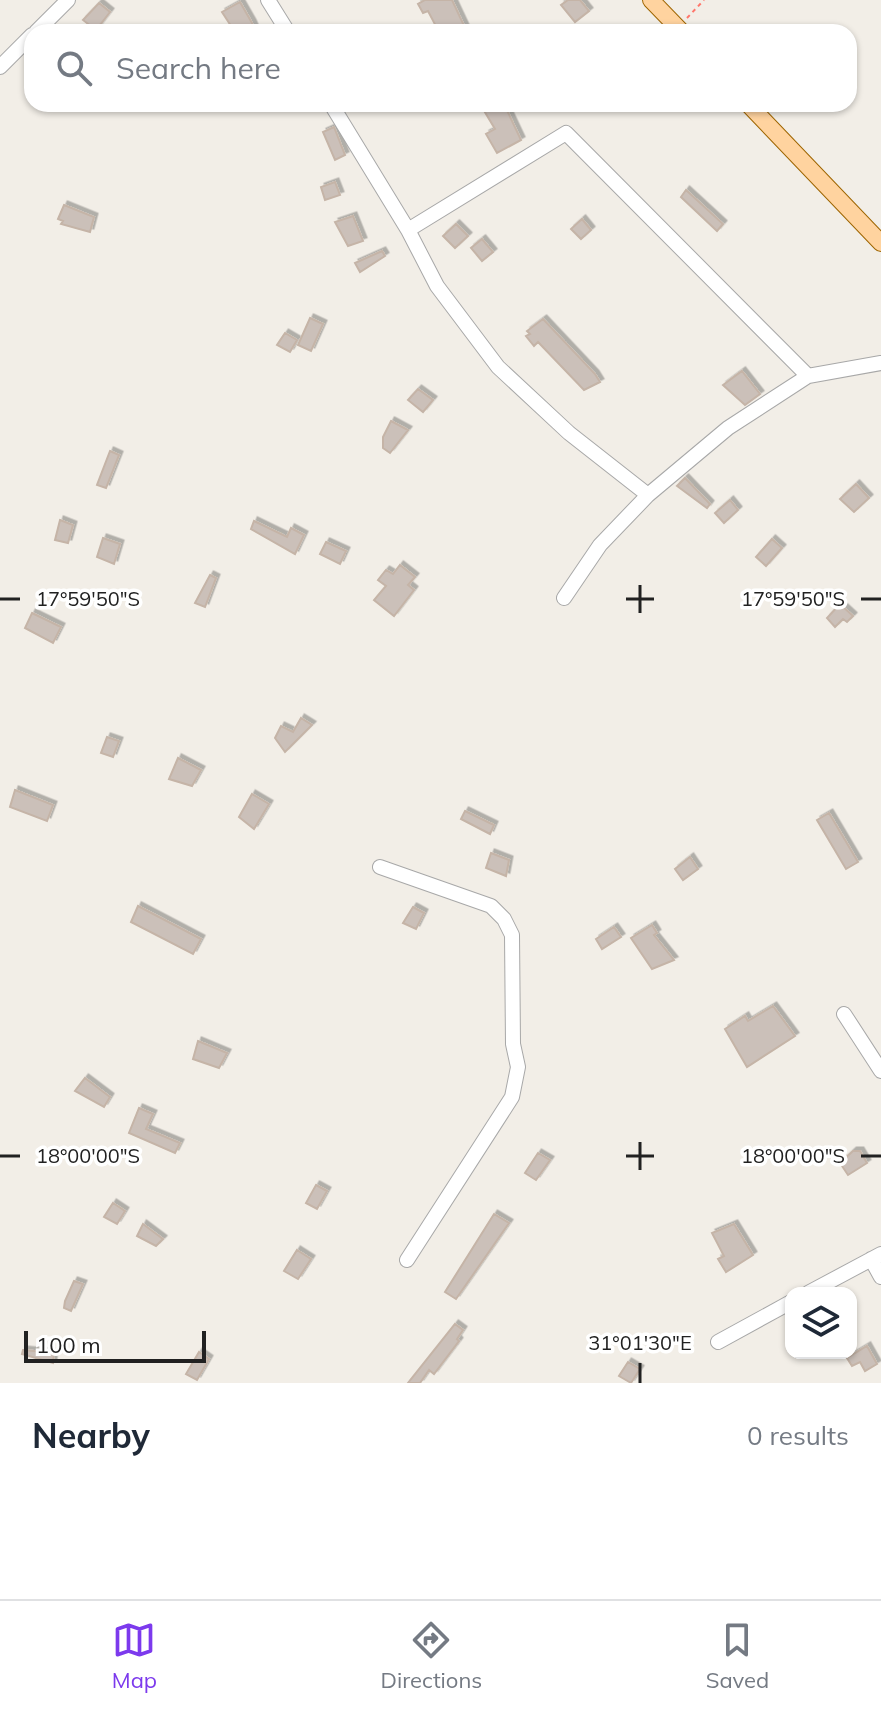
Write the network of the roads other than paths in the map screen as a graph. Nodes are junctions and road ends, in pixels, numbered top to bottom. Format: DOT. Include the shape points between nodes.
graph roads {
  1 [pos="68,0"];
  2 [pos="268,0"];
  3 [pos="651,0"];
  4 [pos="44,24"];
  5 [pos="283,24"];
  6 [pos="674,24"];
  7 [pos="24,44"];
  8 [pos="0,67"];
  9 [pos="336,112"];
  10 [pos="756,112"];
  11 [pos="858,219"];
  12 [pos="408,230"];
  13 [pos="881,230"];
  14 [pos="881,243"];
  15 [pos="881,363"];
  16 [pos="808,376"];
  17 [pos="648,495"];
  18 [pos="564,598"];
  19 [pos="380,867"];
  20 [pos="844,1014"];
  21 [pos="881,1071"];
  22 [pos="876,1256"];
  23 [pos="407,1260"];
  24 [pos="881,1277"];
  25 [pos="819,1287"];
  26 [pos="785,1305"];
  27 [pos="718,1342"];
  1 -- 4 [label="street"];
  2 -- 5 [label="street"];
  3 -- 6 [label="main road"];
  7 -- 8 [label="street"];
  9 -- 12 [label="street"];
  10 -- 11 [label="main road"];
  11 -- 13 [label="main road"];
  11 -- 14 [label="main road"];
  12 -- 16 [label="street" via="566,133"];
  12 -- 17 [label="street" via="437,286 498,367 569,433"];
  15 -- 16 [label="street"];
  16 -- 17 [label="street" via="728,428"];
  17 -- 18 [label="street" via="600,545"];
  19 -- 23 [label="street" via="491,906 509,927 513,944 513,1044 518,1067 512,1097"];
  20 -- 21 [label="street"];
  22 -- 24 [label="street"];
  22 -- 25 [label="street"];
  26 -- 27 [label="street"];
}
